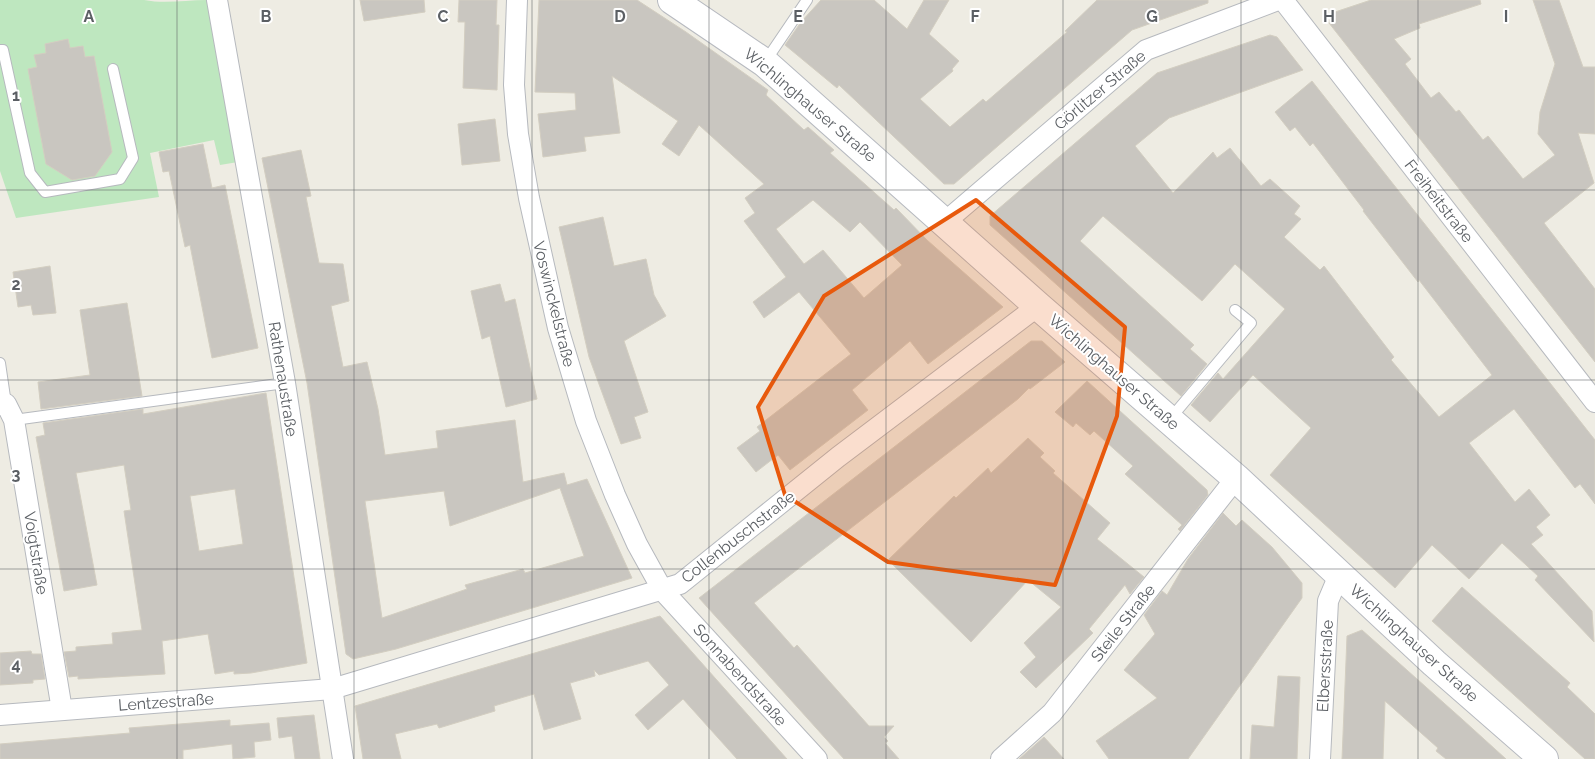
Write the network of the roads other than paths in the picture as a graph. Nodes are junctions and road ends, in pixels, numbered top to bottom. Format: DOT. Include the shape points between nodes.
graph roads {
  1 [pos="217,0"];
  2 [pos="517,0"];
  3 [pos="672,0"];
  4 [pos="807,0"];
  5 [pos="1278,0"];
  6 [pos="1283,0"];
  7 [pos="0,50"];
  8 [pos="765,63"];
  9 [pos="113,69"];
  10 [pos="945,222"];
  11 [pos="1038,306"];
  12 [pos="1235,310"];
  13 [pos="0,363"];
  14 [pos="285,383"];
  15 [pos="1595,402"];
  16 [pos="7,410"];
  17 [pos="1169,420"];
  18 [pos="1236,478"];
  19 [pos="1339,575"];
  20 [pos="663,591"];
  21 [pos="332,689"];
  22 [pos="62,710"];
  23 [pos="0,715"];
  24 [pos="343,759"];
  25 [pos="816,759"];
  26 [pos="1000,759"];
  27 [pos="1320,759"];
  28 [pos="1544,759"];
  1 -- 14 [label="street, Rathenaustraße"];
  2 -- 20 [label="street, Voswinckelstraße" via="514,85 518,134 558,328 586,421 615,495"];
  3 -- 8 [label="street, Wichlinghauser Straße"];
  4 -- 8 [label="lane"];
  5 -- 10 [label="street, Görlitzer Straße" via="1146,50"];
  6 -- 15 [label="street, Freiheitstraße"];
  7 -- 9 [label="lane" via="3,50 30,173 45,192 120,179 133,158"];
  8 -- 10 [label="street, Wichlinghauser Straße"];
  10 -- 11 [label="street, Wichlinghauser Straße"];
  11 -- 17 [label="street, Wichlinghauser Straße"];
  11 -- 20 [label="street, Collenbuschstraße" via="838,457 680,584"];
  12 -- 17 [label="lane" via="1251,323"];
  13 -- 16 [label="lane"];
  14 -- 16 [label="lane"];
  14 -- 21 [label="street, Rathenaustraße"];
  16 -- 22 [label="street, Voigtstraße"];
  17 -- 18 [label="street, Wichlinghauser Straße"];
  18 -- 19 [label="street, Wichlinghauser Straße"];
  18 -- 26 [label="street, Steile Straße" via="1052,713"];
  19 -- 27 [label="street, Elbersstraße" via="1328,601"];
  19 -- 28 [label="street, Wichlinghauser Straße"];
  20 -- 21 [label="street, Collenbuschstraße"];
  20 -- 25 [label="street, Sonnabendstraße"];
  21 -- 22 [label="street, Lentzestraße"];
  21 -- 24 [label="street, Rathenaustraße"];
  22 -- 23 [label="street, Lentzestraße"];
}
